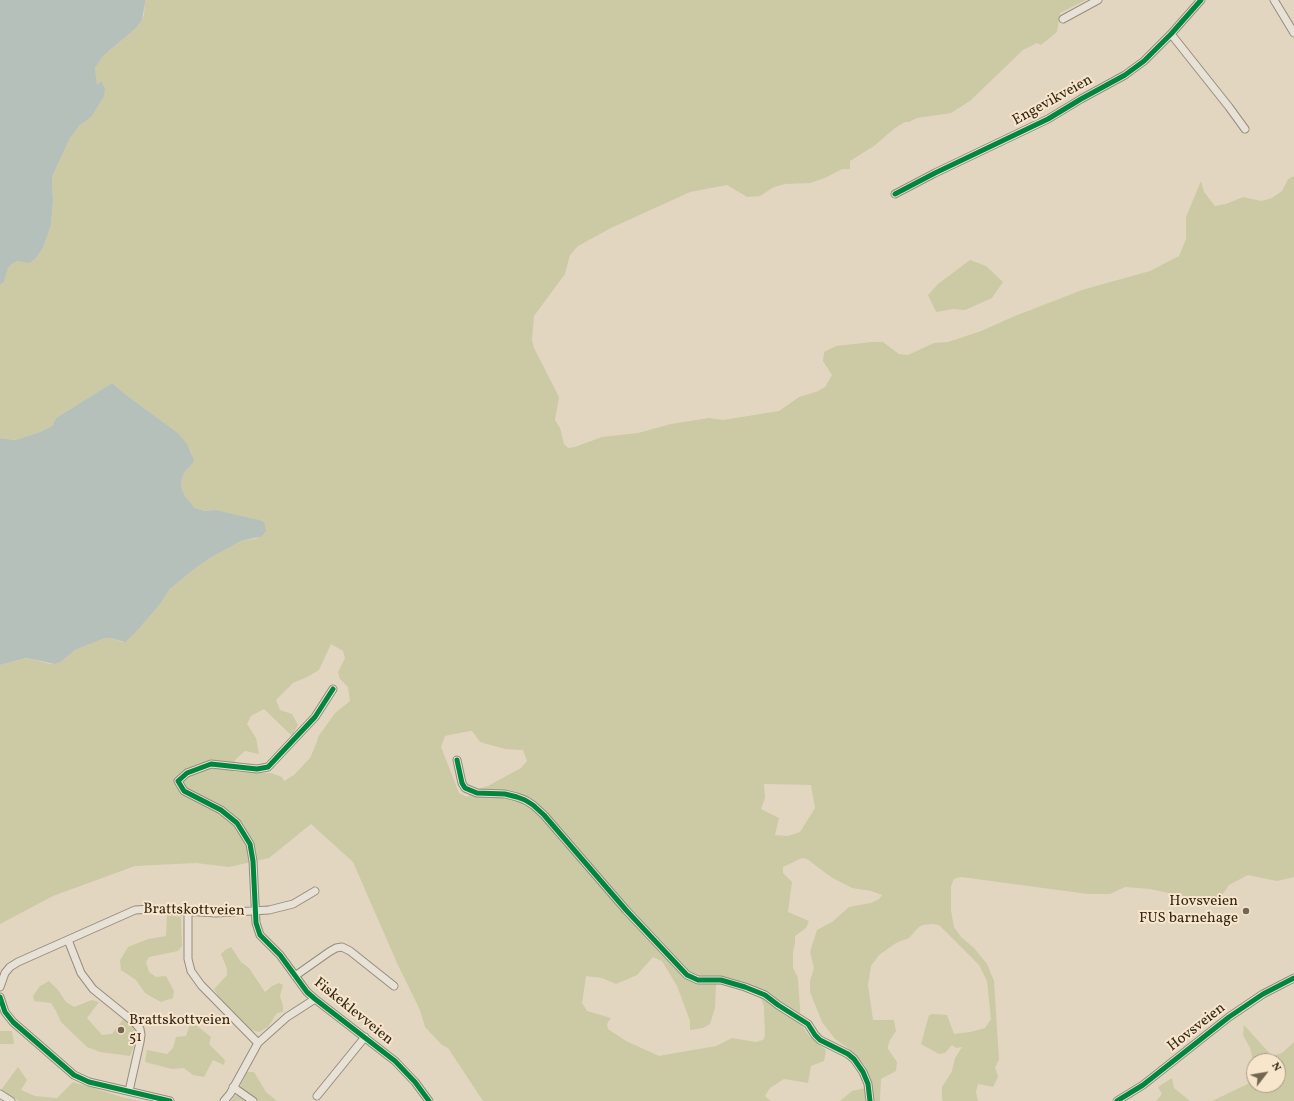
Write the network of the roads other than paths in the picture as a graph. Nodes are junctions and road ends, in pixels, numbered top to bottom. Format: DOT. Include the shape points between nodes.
graph roads {
  1 [pos="1098,0"];
  2 [pos="1201,0"];
  3 [pos="1274,0"];
  4 [pos="1063,19"];
  5 [pos="1294,32"];
  6 [pos="1171,34"];
  7 [pos="1245,129"];
  8 [pos="895,194"];
  9 [pos="333,689"];
  10 [pos="457,760"];
  11 [pos="315,890"];
  12 [pos="188,912"];
  13 [pos="255,912"];
  14 [pos="68,940"];
  15 [pos="295,976"];
  16 [pos="1294,978"];
  17 [pos="394,986"];
  18 [pos="0,987"];
  19 [pos="0,997"];
  20 [pos="315,999"];
  21 [pos="365,1037"];
  22 [pos="258,1042"];
  23 [pos="233,1087"];
  24 [pos="129,1091"];
  25 [pos="0,1094"];
  26 [pos="317,1096"];
  27 [pos="426,1100"];
  28 [pos="10,1101"];
  29 [pos="170,1101"];
  30 [pos="224,1101"];
  31 [pos="253,1101"];
  32 [pos="870,1101"];
  33 [pos="1117,1101"];
  1 -- 4 [label="street"];
  2 -- 6 [label="street, Engevikveien"];
  3 -- 5 [label="street"];
  6 -- 7 [label="street"];
  6 -- 8 [label="street, Engevikveien" via="1144,61 1125,75 1048,119"];
  9 -- 13 [label="street, Fiskeklevveien" via="315,718 268,768 253,769 211,764 187,773 178,781 184,791 221,810 237,823 250,844"];
  10 -- 32 [label="street" via="465,788 477,793 505,794 533,805 687,975 698,980 721,980 765,995 808,1024 820,1040 848,1054 863,1072 868,1084"];
  11 -- 13 [label="street" via="287,906"];
  12 -- 13 [label="street, Brattskottveien"];
  12 -- 14 [label="street, Brattskottveien" via="134,910"];
  12 -- 22 [label="street" via="188,959 191,971 201,986"];
  13 -- 15 [label="street, Fiskeklevveien" via="260,935 280,955"];
  14 -- 18 [label="street, Brattskottveien" via="15,964 5,973"];
  14 -- 24 [label="street" via="81,973 93,989 140,1029 140,1042"];
  15 -- 17 [label="street, Fiskeklevveien" via="328,952 342,947"];
  15 -- 20 [label="street, Fiskeklevveien"];
  16 -- 33 [label="street, Hovsveien" via="1234,1013 1143,1085"];
  19 -- 24 [label="street" via="5,1012 13,1022 70,1072 89,1082"];
  20 -- 21 [label="street, Fiskeklevveien"];
  20 -- 22 [label="street"];
  21 -- 26 [label="street, Fiskeklevveien"];
  21 -- 27 [label="street, Fiskeklevveien" via="401,1066"];
  22 -- 23 [label="street"];
  23 -- 30 [label="street"];
  23 -- 31 [label="street"];
  24 -- 29 [label="street"];
  25 -- 28 [label="street"];
}
